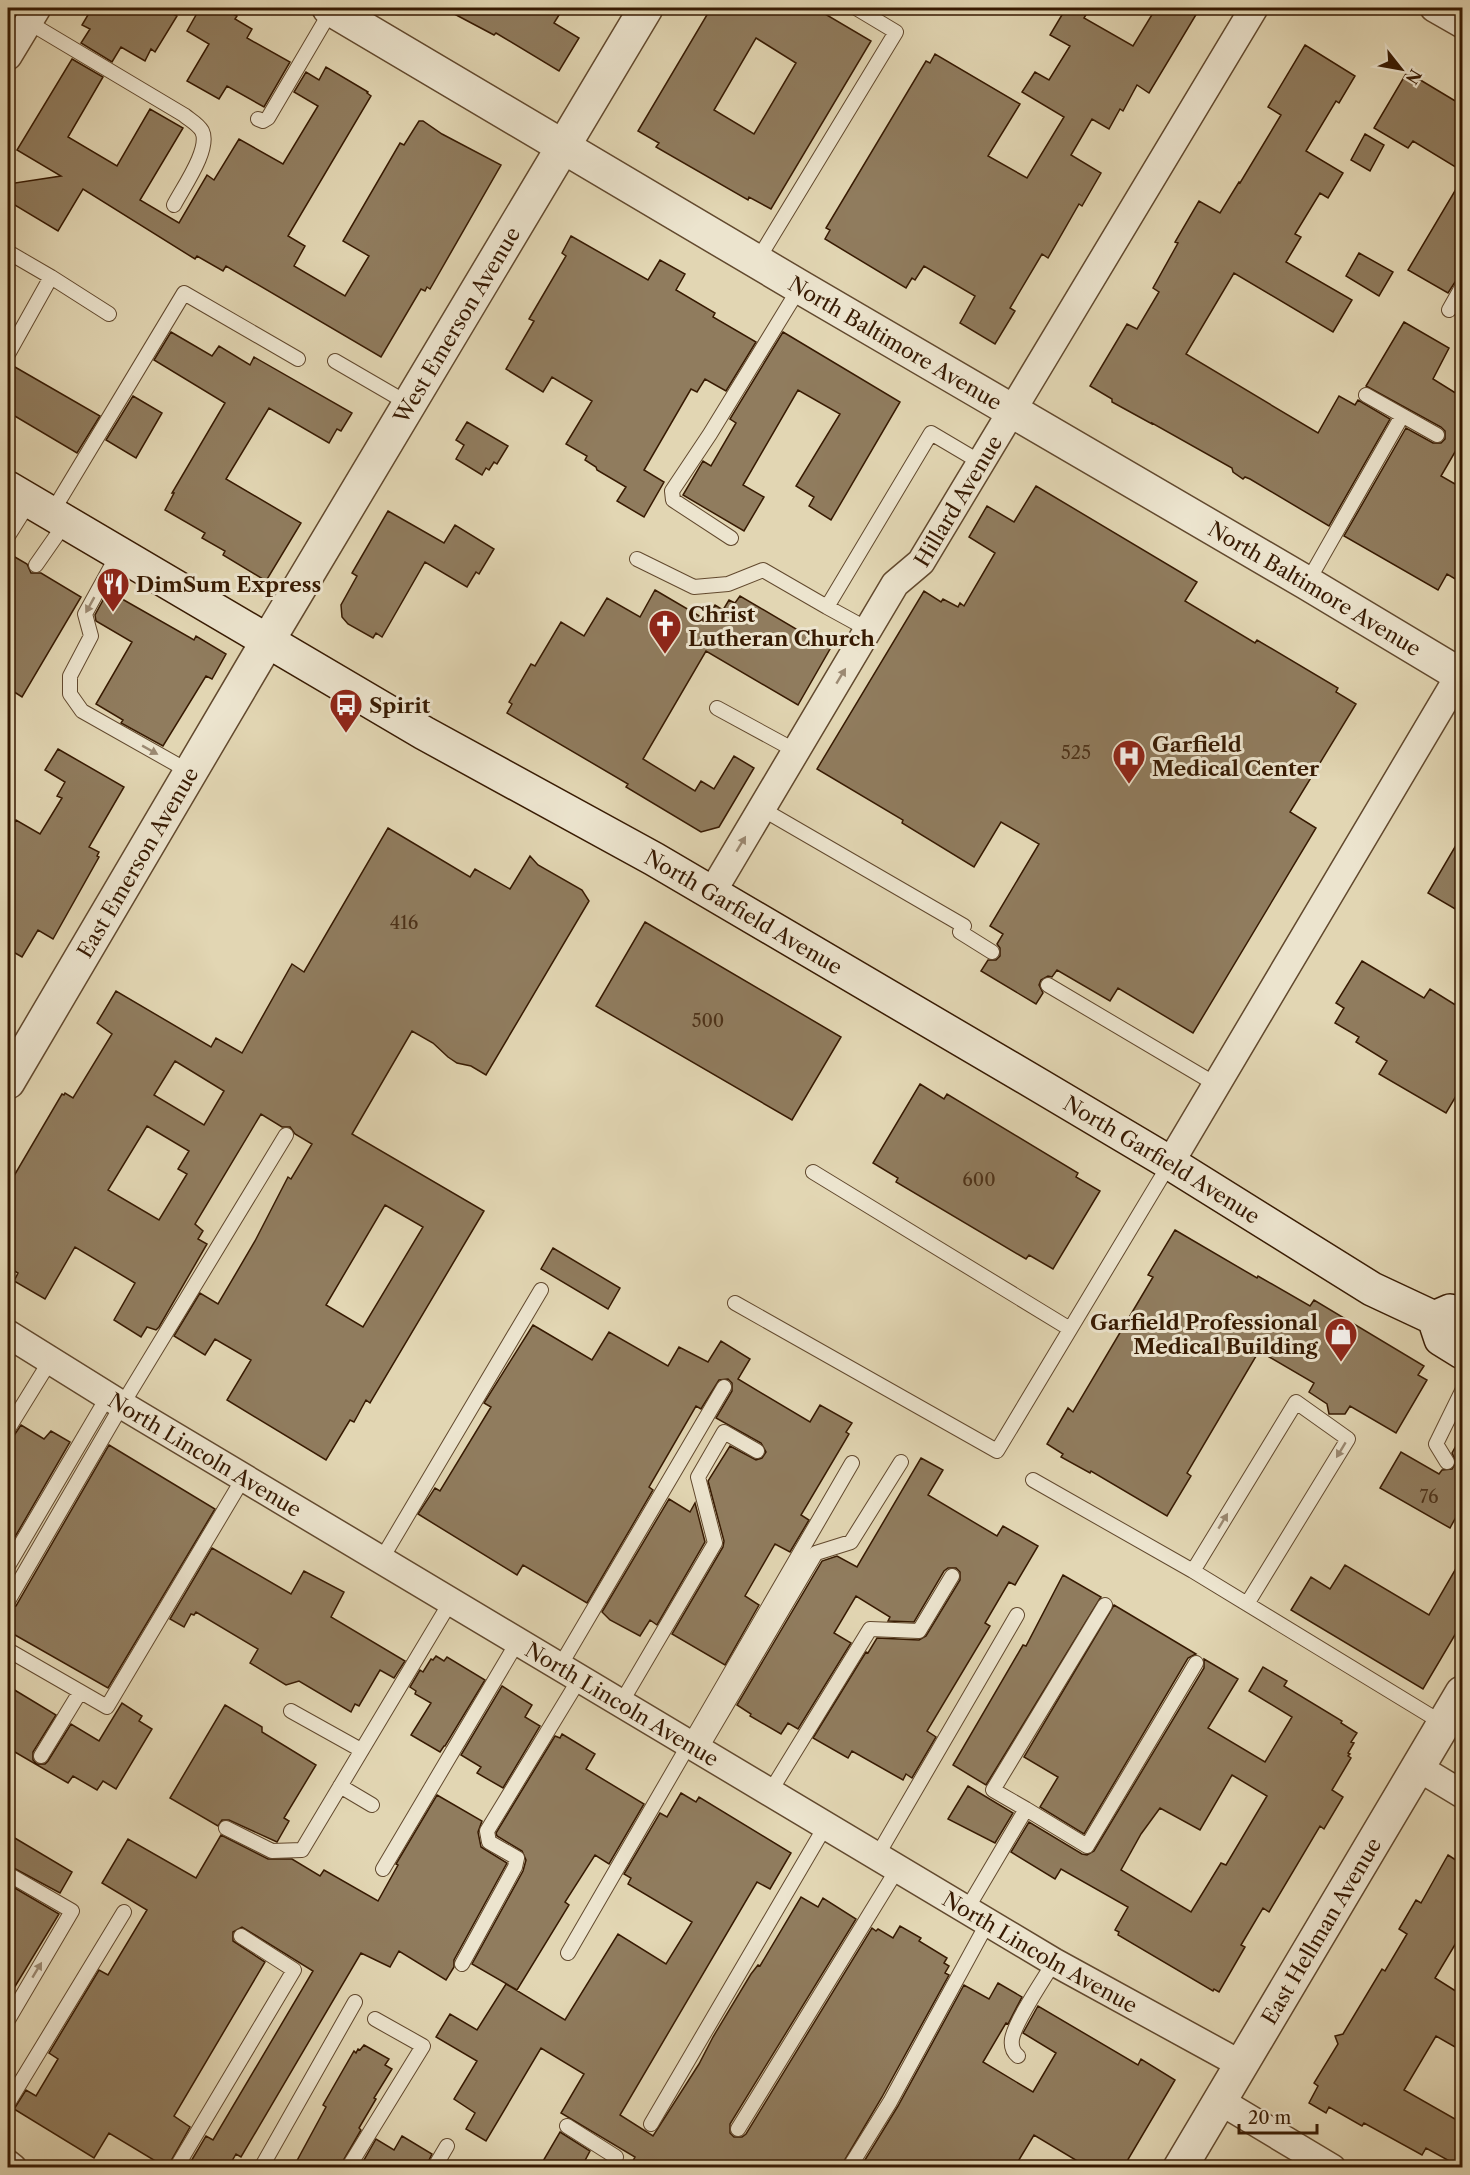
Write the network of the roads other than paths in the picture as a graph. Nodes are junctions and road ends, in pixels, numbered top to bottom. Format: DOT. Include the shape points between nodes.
graph roads {
  1 [pos="332,8"];
  2 [pos="646,8"];
  3 [pos="856,8"];
  4 [pos="1254,8"];
  5 [pos="1434,8"];
  6 [pos="32,15"];
  7 [pos="1462,24"];
  8 [pos="8,56"];
  9 [pos="258,119"];
  10 [pos="563,147"];
  11 [pos="174,205"];
  12 [pos="8,252"];
  13 [pos="757,261"];
  14 [pos="51,277"];
  15 [pos="800,287"];
  16 [pos="1462,288"];
  17 [pos="1449,310"];
  18 [pos="109,314"];
  19 [pos="8,354"];
  20 [pos="298,359"];
  21 [pos="335,361"];
  22 [pos="1366,395"];
  23 [pos="409,404"];
  24 [pos="1012,410"];
  25 [pos="1402,416"];
  26 [pos="1437,435"];
  27 [pos="980,462"];
  28 [pos="39,506"];
  29 [pos="8,536"];
  30 [pos="731,538"];
  31 [pos="118,554"];
  32 [pos="637,560"];
  33 [pos="36,566"];
  34 [pos="1306,583"];
  35 [pos="827,607"];
  36 [pos="869,630"];
  37 [pos="267,642"];
  38 [pos="1462,674"];
  39 [pos="717,708"];
  40 [pos="796,751"];
  41 [pos="190,772"];
  42 [pos="762,809"];
  43 [pos="711,894"];
  44 [pos="992,952"];
  45 [pos="1048,985"];
  46 [pos="8,1082"];
  47 [pos="1217,1085"];
  48 [pos="286,1134"];
  49 [pos="1170,1163"];
  50 [pos="813,1172"];
  51 [pos="541,1290"];
  52 [pos="735,1303"];
  53 [pos="1448,1317"];
  54 [pos="1070,1329"];
  55 [pos="8,1334"];
  56 [pos="1462,1352"];
  57 [pos="50,1361"];
  58 [pos="724,1387"];
  59 [pos="1462,1391"];
  60 [pos="115,1400"];
  61 [pos="8,1429"];
  62 [pos="757,1451"];
  63 [pos="901,1461"];
  64 [pos="1447,1462"];
  65 [pos="852,1463"];
  66 [pos="244,1477"];
  67 [pos="1033,1480"];
  68 [pos="381,1560"];
  69 [pos="8,1566"];
  70 [pos="1192,1570"];
  71 [pos="952,1576"];
  72 [pos="8,1601"];
  73 [pos="451,1601"];
  74 [pos="1247,1604"];
  75 [pos="1105,1605"];
  76 [pos="1017,1615"];
  77 [pos="518,1641"];
  78 [pos="10,1656"];
  79 [pos="1196,1663"];
  80 [pos="570,1672"];
  81 [pos="80,1692"];
  82 [pos="1462,1694"];
  83 [pos="621,1703"];
  84 [pos="291,1711"];
  85 [pos="1445,1725"];
  86 [pos="695,1747"];
  87 [pos="361,1750"];
  88 [pos="41,1756"];
  89 [pos="1419,1768"];
  90 [pos="340,1786"];
  91 [pos="770,1792"];
  92 [pos="1462,1794"];
  93 [pos="372,1805"];
  94 [pos="1026,1809"];
  95 [pos="826,1825"];
  96 [pos="226,1828"];
  97 [pos="888,1862"];
  98 [pos="383,1869"];
  99 [pos="8,1874"];
  100 [pos="124,1912"];
  101 [pos="977,1915"];
  102 [pos="241,1936"];
  103 [pos="568,1953"];
  104 [pos="1054,1962"];
  105 [pos="462,1964"];
  106 [pos="355,2002"];
  107 [pos="375,2019"];
  108 [pos="8,2020"];
  109 [pos="1018,2056"];
  110 [pos="1242,2065"];
  111 [pos="1220,2101"];
  112 [pos="8,2103"];
  113 [pos="651,2124"];
  114 [pos="567,2126"];
  115 [pos="738,2129"];
  116 [pos="447,2146"];
  117 [pos="8,2164"];
  118 [pos="13,2168"];
  119 [pos="176,2168"];
  120 [pos="261,2168"];
  121 [pos="348,2168"];
  122 [pos="434,2168"];
  123 [pos="609,2168"];
  124 [pos="849,2168"];
  125 [pos="1180,2168"];
  126 [pos="1332,2168"];
  1 -- 9 [label="lane" via="268,118"];
  1 -- 10 [label="street, North Baltimore Avenue"];
  2 -- 10 [label="street, West Emerson Avenue"];
  3 -- 13 [label="lane" via="896,32"];
  4 -- 24 [label="street, Hillard Avenue"];
  5 -- 7 [label="street"];
  6 -- 8 [label="street"];
  6 -- 11 [label="lane" via="201,130 202,150"];
  10 -- 13 [label="street, North Baltimore Avenue"];
  10 -- 23 [label="street, West Emerson Avenue"];
  12 -- 14 [label="lane"];
  13 -- 15 [label="street, North Baltimore Avenue"];
  14 -- 18 [label="lane"];
  14 -- 19 [label="lane"];
  15 -- 24 [label="street, North Baltimore Avenue"];
  15 -- 30 [label="lane" via="672,491 673,500"];
  16 -- 17 [label="lane"];
  20 -- 28 [label="lane" via="184,293"];
  21 -- 23 [label="lane"];
  22 -- 25 [label="lane"];
  23 -- 37 [label="street, West Emerson Avenue"];
  24 -- 27 [label="street, Hillard Avenue"];
  24 -- 34 [label="street, North Baltimore Avenue"];
  25 -- 26 [label="lane"];
  25 -- 34 [label="lane"];
  27 -- 35 [label="lane" via="931,433"];
  27 -- 36 [label="street, Hillard Avenue" via="921,562 895,584"];
  28 -- 29 [label="lane"];
  28 -- 31 [label="street, North Garfield Avenue"];
  28 -- 33 [label="lane"];
  31 -- 37 [label="street, North Garfield Avenue"];
  31 -- 41 [label="lane, one-way" via="85,614 91,636 70,676 70,694 82,711"];
  32 -- 35 [label="lane" via="694,587 728,584 763,570"];
  34 -- 38 [label="street, North Baltimore Avenue"];
  35 -- 36 [label="lane"];
  40 -- 36 [label="street, Hillard Avenue, one-way"];
  37 -- 41 [label="street, East Emerson Avenue"];
  37 -- 43 [label="street, North Garfield Avenue"];
  38 -- 47 [label="street"];
  39 -- 40 [label="lane"];
  40 -- 42 [label="street, Hillard Avenue"];
  41 -- 46 [label="street, East Emerson Avenue"];
  43 -- 42 [label="street, Hillard Avenue, one-way"];
  42 -- 44 [label="lane" via="962,929"];
  43 -- 49 [label="street, North Garfield Avenue"];
  45 -- 47 [label="lane"];
  47 -- 49 [label="street"];
  48 -- 60 [label="lane"];
  49 -- 53 [label="street, North Garfield Avenue" via="1371,1289"];
  49 -- 54 [label="lane"];
  50 -- 54 [label="lane"];
  51 -- 68 [label="lane"];
  52 -- 54 [label="lane" via="997,1451"];
  53 -- 56 [label="street, North Garfield Avenue" via="1441,1339"];
  55 -- 57 [label="street, North Lincoln Avenue"];
  57 -- 60 [label="street, North Lincoln Avenue"];
  57 -- 61 [label="lane"];
  58 -- 80 [label="lane"];
  59 -- 64 [label="lane" via="1436,1444"];
  60 -- 66 [label="street, North Lincoln Avenue"];
  60 -- 69 [label="lane"];
  60 -- 72 [label="lane"];
  62 -- 83 [label="lane" via="724,1432 698,1477 715,1543"];
  63 -- 86 [label="lane" via="851,1542 816,1553"];
  65 -- 86 [label="lane"];
  66 -- 68 [label="street, North Lincoln Avenue"];
  66 -- 81 [label="lane" via="107,1707"];
  67 -- 70 [label="lane"];
  68 -- 73 [label="street, North Lincoln Avenue"];
  70 -- 74 [label="lane"];
  70 -- 74 [label="lane, one-way" via="1296,1402 1348,1439"];
  71 -- 91 [label="lane" via="919,1631 870,1629"];
  73 -- 77 [label="street, North Lincoln Avenue"];
  73 -- 87 [label="lane"];
  74 -- 85 [label="lane"];
  75 -- 94 [label="lane" via="993,1790"];
  76 -- 97 [label="lane"];
  77 -- 80 [label="street, North Lincoln Avenue"];
  77 -- 98 [label="lane"];
  78 -- 81 [label="lane"];
  79 -- 94 [label="lane" via="1087,1846"];
  80 -- 83 [label="street, North Lincoln Avenue"];
  80 -- 105 [label="lane" via="487,1831 489,1842 517,1858"];
  81 -- 88 [label="lane"];
  82 -- 85 [label="street, East Hellman Avenue"];
  83 -- 86 [label="street, North Lincoln Avenue"];
  84 -- 87 [label="lane"];
  85 -- 89 [label="street, East Hellman Avenue"];
  86 -- 91 [label="street, North Lincoln Avenue"];
  86 -- 103 [label="lane"];
  87 -- 90 [label="lane"];
  89 -- 92 [label="street"];
  89 -- 110 [label="street, East Hellman Avenue"];
  90 -- 93 [label="lane"];
  90 -- 96 [label="lane" via="302,1850 272,1851"];
  91 -- 95 [label="street, North Lincoln Avenue"];
  94 -- 101 [label="lane"];
  95 -- 97 [label="street, North Lincoln Avenue"];
  95 -- 113 [label="lane"];
  97 -- 101 [label="street, North Lincoln Avenue"];
  97 -- 115 [label="lane"];
  108 -- 99 [label="lane, one-way" via="72,1911"];
  100 -- 112 [label="lane"];
  101 -- 104 [label="street, North Lincoln Avenue"];
  101 -- 124 [label="lane" via="890,2102"];
  102 -- 119 [label="lane" via="294,1970"];
  104 -- 109 [label="lane" via="1017,2024 1012,2040 1013,2052"];
  104 -- 110 [label="street, North Lincoln Avenue"];
  106 -- 120 [label="lane"];
  107 -- 121 [label="lane" via="423,2046"];
  110 -- 111 [label="street, East Hellman Avenue"];
  111 -- 125 [label="street, East Hellman Avenue"];
  111 -- 126 [label="street"];
  114 -- 123 [label="lane" via="616,2157"];
  116 -- 122 [label="lane"];
  117 -- 118 [label="street"];
}
